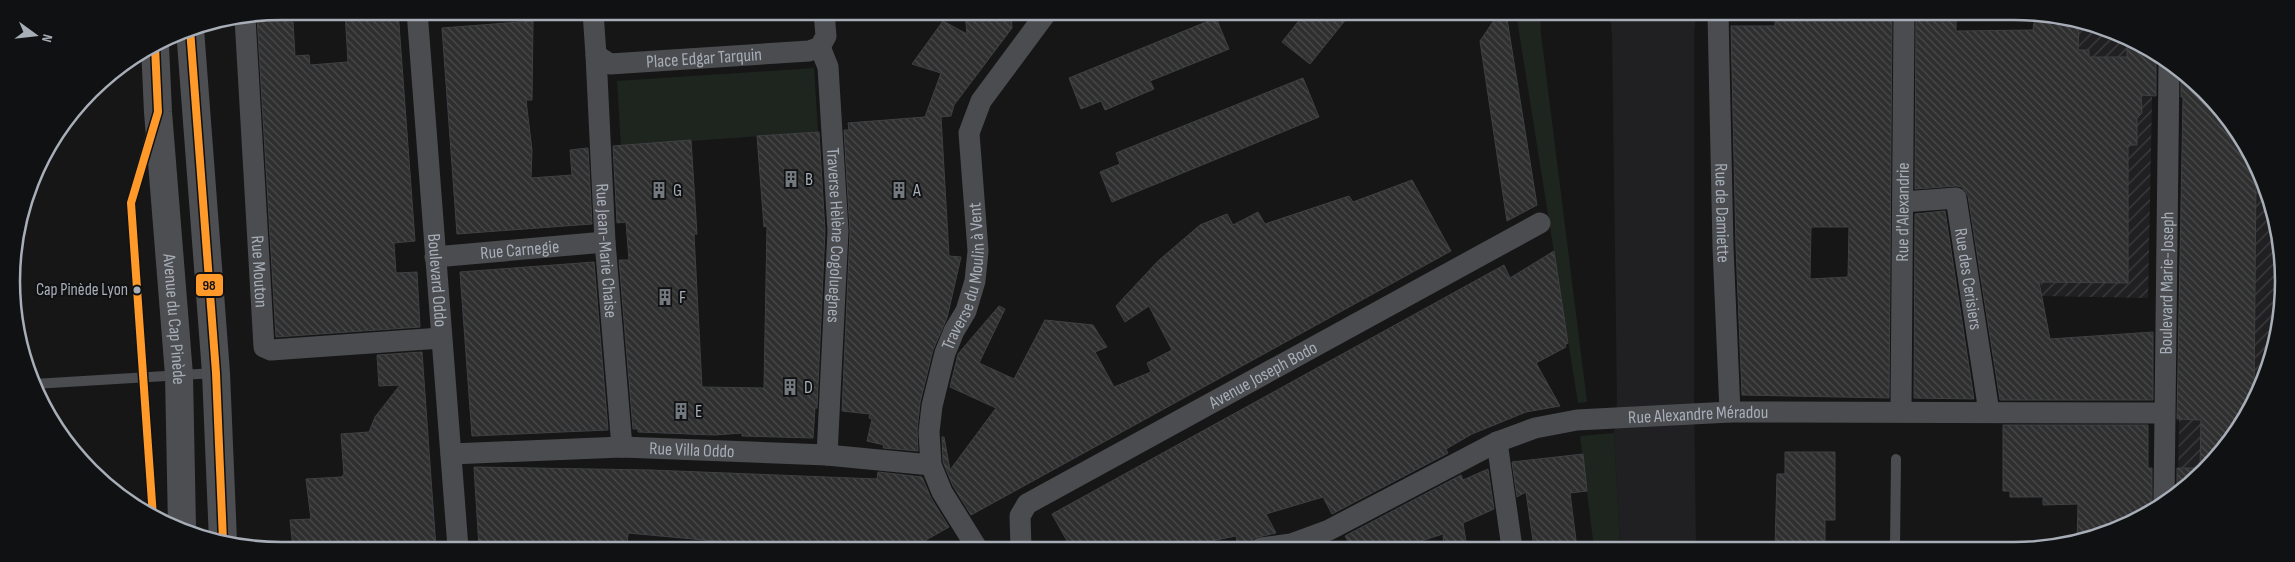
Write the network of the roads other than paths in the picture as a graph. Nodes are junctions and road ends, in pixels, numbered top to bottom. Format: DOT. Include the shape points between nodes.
graph roads {
  1 [pos="418,20"];
  2 [pos="594,20"];
  3 [pos="825,20"];
  4 [pos="1041,20"];
  5 [pos="1718,20"];
  6 [pos="1904,20"];
  7 [pos="244,22"];
  8 [pos="191,36"];
  9 [pos="820,47"];
  10 [pos="156,52"];
  11 [pos="596,54"];
  12 [pos="2169,71"];
  13 [pos="158,112"];
  14 [pos="1903,202"];
  15 [pos="1540,224"];
  16 [pos="605,242"];
  17 [pos="435,257"];
  18 [pos="441,338"];
  19 [pos="216,373"];
  20 [pos="179,374"];
  21 [pos="143,377"];
  22 [pos="41,384"];
  23 [pos="1901,411"];
  24 [pos="1730,412"];
  25 [pos="1990,412"];
  26 [pos="2164,413"];
  27 [pos="1498,442"];
  28 [pos="622,447"];
  29 [pos="451,454"];
  30 [pos="828,455"];
  31 [pos="1896,459"];
  32 [pos="931,465"];
  33 [pos="2164,494"];
  34 [pos="152,508"];
  35 [pos="182,522"];
  36 [pos="223,535"];
  37 [pos="458,542"];
  38 [pos="973,542"];
  39 [pos="1021,542"];
  40 [pos="1296,542"];
  41 [pos="1511,542"];
  42 [pos="1895,542"];
  1 -- 17 [label="street, Boulevard Oddo"];
  2 -- 11 [label="street"];
  3 -- 9 [label="street" via="826,36"];
  4 -- 32 [label="street, Traverse du Moulin à Vent" via="981,101 969,133 978,252 966,311 945,353 932,406 929,432"];
  5 -- 24 [label="street, Rue de Damiette"];
  6 -- 14 [label="street, Rue d'Alexandrie"];
  7 -- 18 [label="street, Rue Mouton" via="264,346 271,350"];
  8 -- 19 [label="main road, Avenue du Cap Pinède"];
  9 -- 11 [label="street, Place Edgar Tarquin" via="809,51 610,64"];
  9 -- 30 [label="street, Traverse Hèlène Cogoluegnes" via="828,67 838,232"];
  10 -- 13 [label="main road, Avenue du Cap Pinède"];
  11 -- 16 [label="street, Rue Jean-Marie Chaise"];
  12 -- 26 [label="street, Boulevard Marie-Joseph"];
  13 -- 20 [label="main road, Avenue du Cap Pinède"];
  13 -- 21 [label="lane, Avenue du Cap Pinède" via="131,202"];
  14 -- 23 [label="street, Rue d'Alexandrie"];
  14 -- 25 [label="street, Rue des Cerisiers" via="1956,198"];
  15 -- 39 [label="street, Avenue Joseph Bodo" via="1027,504 1020,516"];
  16 -- 17 [label="street, Rue Carnegie"];
  16 -- 28 [label="street, Rue Jean-Marie Chaise"];
  17 -- 18 [label="street, Boulevard Oddo"];
  18 -- 29 [label="street, Boulevard Oddo"];
  19 -- 20 [label="lane"];
  19 -- 36 [label="main road, Avenue du Cap Pinède"];
  20 -- 21 [label="lane"];
  20 -- 35 [label="main road, Avenue du Cap Pinède"];
  21 -- 22 [label="lane"];
  21 -- 34 [label="lane, Avenue du Cap Pinède"];
  23 -- 24 [label="street, Rue Alexandre Méradou"];
  23 -- 25 [label="street, Rue Alexandre Méradou"];
  24 -- 27 [label="street, Rue Alexandre Méradou" via="1577,420 1535,428"];
  25 -- 26 [label="street, Rue Alexandre Méradou"];
  26 -- 33 [label="street, Boulevard Marie-Joseph"];
  27 -- 40 [label="street, Rue Alexandre Méradou" via="1329,530"];
  27 -- 41 [label="street"];
  28 -- 29 [label="street, Rue Villa Oddo"];
  28 -- 30 [label="street, Rue Villa Oddo"];
  29 -- 37 [label="street, Boulevard Oddo"];
  30 -- 32 [label="street, Rue Villa Oddo"];
  31 -- 42 [label="lane"];
  32 -- 38 [label="street, Traverse du Moulin à Vent" via="942,492"];
}
